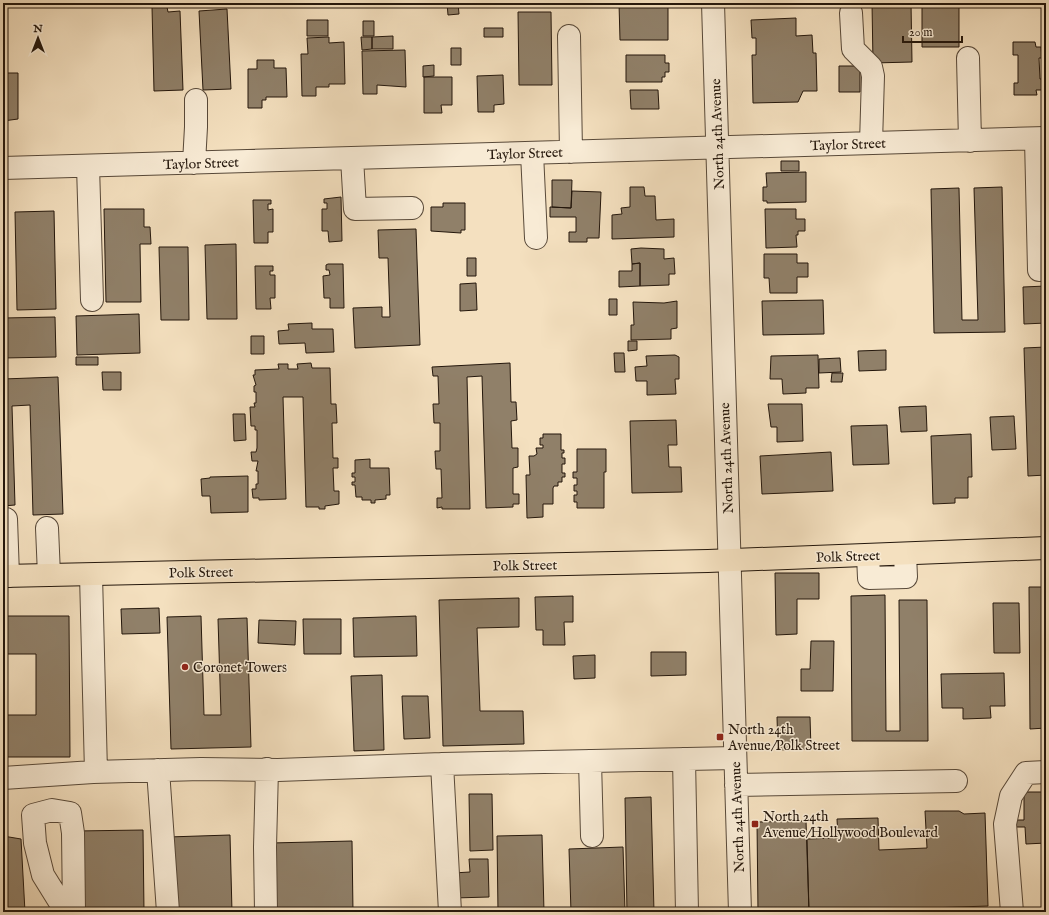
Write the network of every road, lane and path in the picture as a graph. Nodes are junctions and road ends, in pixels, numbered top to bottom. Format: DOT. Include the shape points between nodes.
graph roads {
  1 [pos="713,3"];
  2 [pos="851,13"];
  3 [pos="569,36"];
  4 [pos="968,58"];
  5 [pos="196,100"];
  6 [pos="1041,139"];
  7 [pos="970,141"];
  8 [pos="872,143"];
  9 [pos="718,148"];
  10 [pos="571,152"];
  11 [pos="532,153"];
  12 [pos="352,158"];
  13 [pos="194,163"];
  14 [pos="88,166"];
  15 [pos="3,168"];
  16 [pos="412,208"];
  17 [pos="536,238"];
  18 [pos="1039,270"];
  19 [pos="92,300"];
  20 [pos="6,519"];
  21 [pos="47,528"];
  22 [pos="1046,548"];
  23 [pos="729,561"];
  24 [pos="49,575"];
  25 [pos="91,575"];
  26 [pos="5,576"];
  27 [pos="735,758"];
  28 [pos="684,759"];
  29 [pos="590,761"];
  30 [pos="442,764"];
  31 [pos="268,769"];
  32 [pos="158,770"];
  33 [pos="96,772"];
  34 [pos="1046,772"];
  35 [pos="3,778"];
  36 [pos="956,780"];
  37 [pos="736,785"];
  38 [pos="592,836"];
  39 [pos="66,912"];
  40 [pos="74,912"];
  41 [pos="168,912"];
  42 [pos="266,912"];
  43 [pos="450,912"];
  44 [pos="687,912"];
  45 [pos="740,912"];
  46 [pos="1012,912"];
  1 -- 9 [label="street, North 24th Avenue"];
  2 -- 8 [label="street" via="853,49 871,67 873,76"];
  3 -- 10 [label="street"];
  4 -- 7 [label="street"];
  5 -- 13 [label="street"];
  6 -- 7 [label="street, Taylor Street"];
  6 -- 18 [label="street"];
  7 -- 8 [label="street, Taylor Street"];
  8 -- 9 [label="street, Taylor Street"];
  9 -- 10 [label="street, Taylor Street"];
  9 -- 23 [label="street, North 24th Avenue"];
  10 -- 11 [label="street, Taylor Street"];
  11 -- 12 [label="street, Taylor Street"];
  11 -- 17 [label="street"];
  12 -- 13 [label="street, Taylor Street"];
  12 -- 16 [label="street" via="355,209"];
  13 -- 14 [label="street, Taylor Street"];
  14 -- 15 [label="street, Taylor Street"];
  14 -- 19 [label="street"];
  20 -- 26 [label="street"];
  21 -- 24 [label="street"];
  22 -- 23 [label="main road, Polk Street"];
  23 -- 25 [label="main road, Polk Street"];
  23 -- 27 [label="street, North 24th Avenue"];
  24 -- 25 [label="main road, Polk Street"];
  24 -- 26 [label="main road, Polk Street"];
  25 -- 33 [label="street"];
  27 -- 28 [label="street"];
  27 -- 37 [label="street, North 24th Avenue"];
  28 -- 29 [label="street"];
  28 -- 44 [label="street"];
  29 -- 30 [label="street"];
  29 -- 38 [label="street"];
  30 -- 31 [label="street"];
  30 -- 43 [label="street"];
  31 -- 32 [label="street"];
  31 -- 42 [label="street"];
  32 -- 33 [label="street"];
  32 -- 41 [label="street"];
  33 -- 35 [label="street"];
  34 -- 46 [label="street" via="1026,773 1010,796 1005,824"];
  36 -- 37 [label="street"];
  37 -- 45 [label="street, North 24th Avenue"];
  39 -- 40 [label="street" via="43,875 35,843 33,815 52,810 70,813 74,833"];
}
